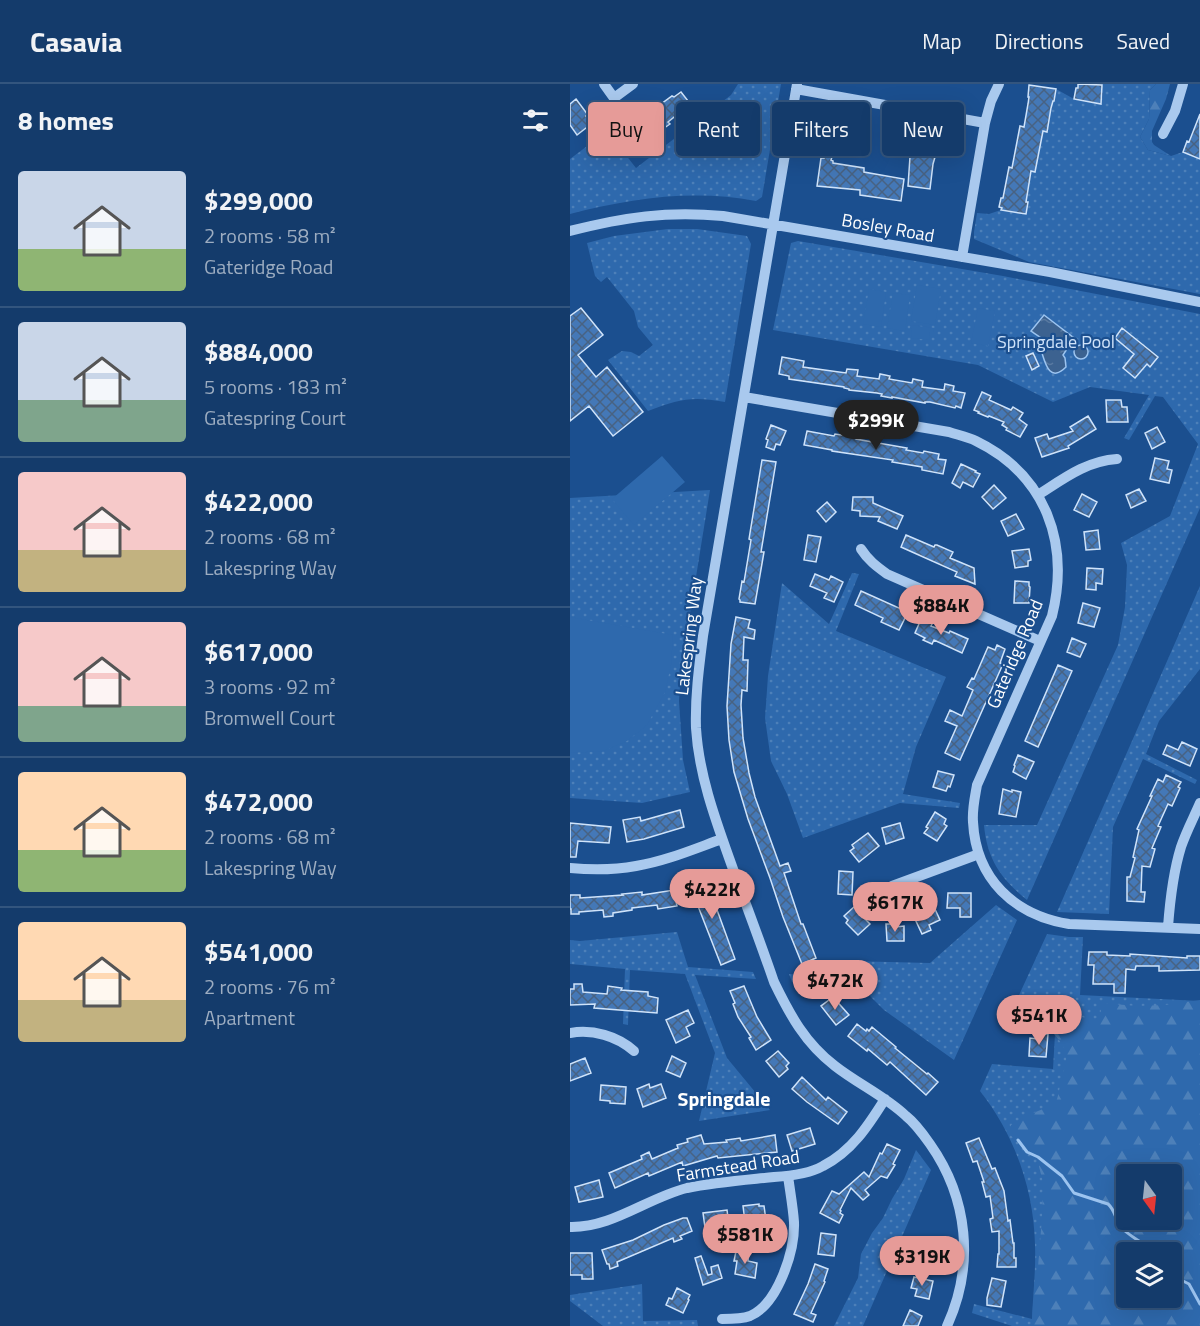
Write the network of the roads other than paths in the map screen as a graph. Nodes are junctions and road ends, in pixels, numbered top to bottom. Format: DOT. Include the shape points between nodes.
graph roads {
  1 [pos="604,84"];
  2 [pos="633,84"];
  3 [pos="999,84"];
  4 [pos="1183,84"];
  5 [pos="797,86"];
  6 [pos="986,123"];
  7 [pos="1163,134"];
  8 [pos="773,224"];
  9 [pos="570,231"];
  10 [pos="962,257"];
  11 [pos="1200,302"];
  12 [pos="744,397"];
  13 [pos="1117,459"];
  14 [pos="1038,495"];
  15 [pos="861,549"];
  16 [pos="1040,641"];
  17 [pos="1200,803"];
  18 [pos="722,839"];
  19 [pos="979,854"];
  20 [pos="570,868"];
  21 [pos="892,886"];
  22 [pos="1167,927"];
  23 [pos="1200,929"];
  24 [pos="570,1033"];
  25 [pos="634,1051"];
  26 [pos="885,1099"];
  27 [pos="788,1176"];
  28 [pos="570,1227"];
  29 [pos="722,1319"];
  30 [pos="947,1326"];
  1 -- 2 [label="street" via="614,98"];
  3 -- 6 [label="street"];
  4 -- 7 [label="street"];
  5 -- 6 [label="street"];
  5 -- 8 [label="street, Lakespring Way"];
  6 -- 10 [label="street"];
  8 -- 9 [label="street, Bosley Road" via="677,214 632,217"];
  8 -- 10 [label="street, Bosley Road"];
  8 -- 12 [label="street, Lakespring Way"];
  10 -- 11 [label="street, Bosley Road"];
  12 -- 14 [label="street, Gateridge Road" via="949,432 973,440 1010,464"];
  12 -- 18 [label="street, Lakespring Way" via="705,622 696,699 700,756"];
  13 -- 14 [label="street" via="1079,469"];
  14 -- 16 [label="street, Gateridge Road" via="1050,520 1058,560 1052,616"];
  15 -- 16 [label="street" via="887,574"];
  16 -- 19 [label="street, Gateridge Road" via="977,785 973,822"];
  17 -- 22 [label="street" via="1175,868"];
  18 -- 20 [label="street" via="637,866"];
  18 -- 26 [label="street, Lakespring Way" via="774,982 801,1032 836,1066"];
  19 -- 21 [label="street"];
  19 -- 22 [label="street, Gateridge Road" via="1004,894 1034,915 1069,924"];
  22 -- 23 [label="street, Gateridge Road"];
  24 -- 25 [label="street" via="611,1036"];
  26 -- 27 [label="street, Farmstead Road" via="865,1130 835,1159 821,1168"];
  26 -- 30 [label="street, Lakespring Way" via="924,1136 951,1179 957,1200 964,1269"];
  27 -- 28 [label="street, Farmstead Road" via="685,1189 592,1226"];
  27 -- 29 [label="street" via="793,1239 774,1294 749,1317"];
}
